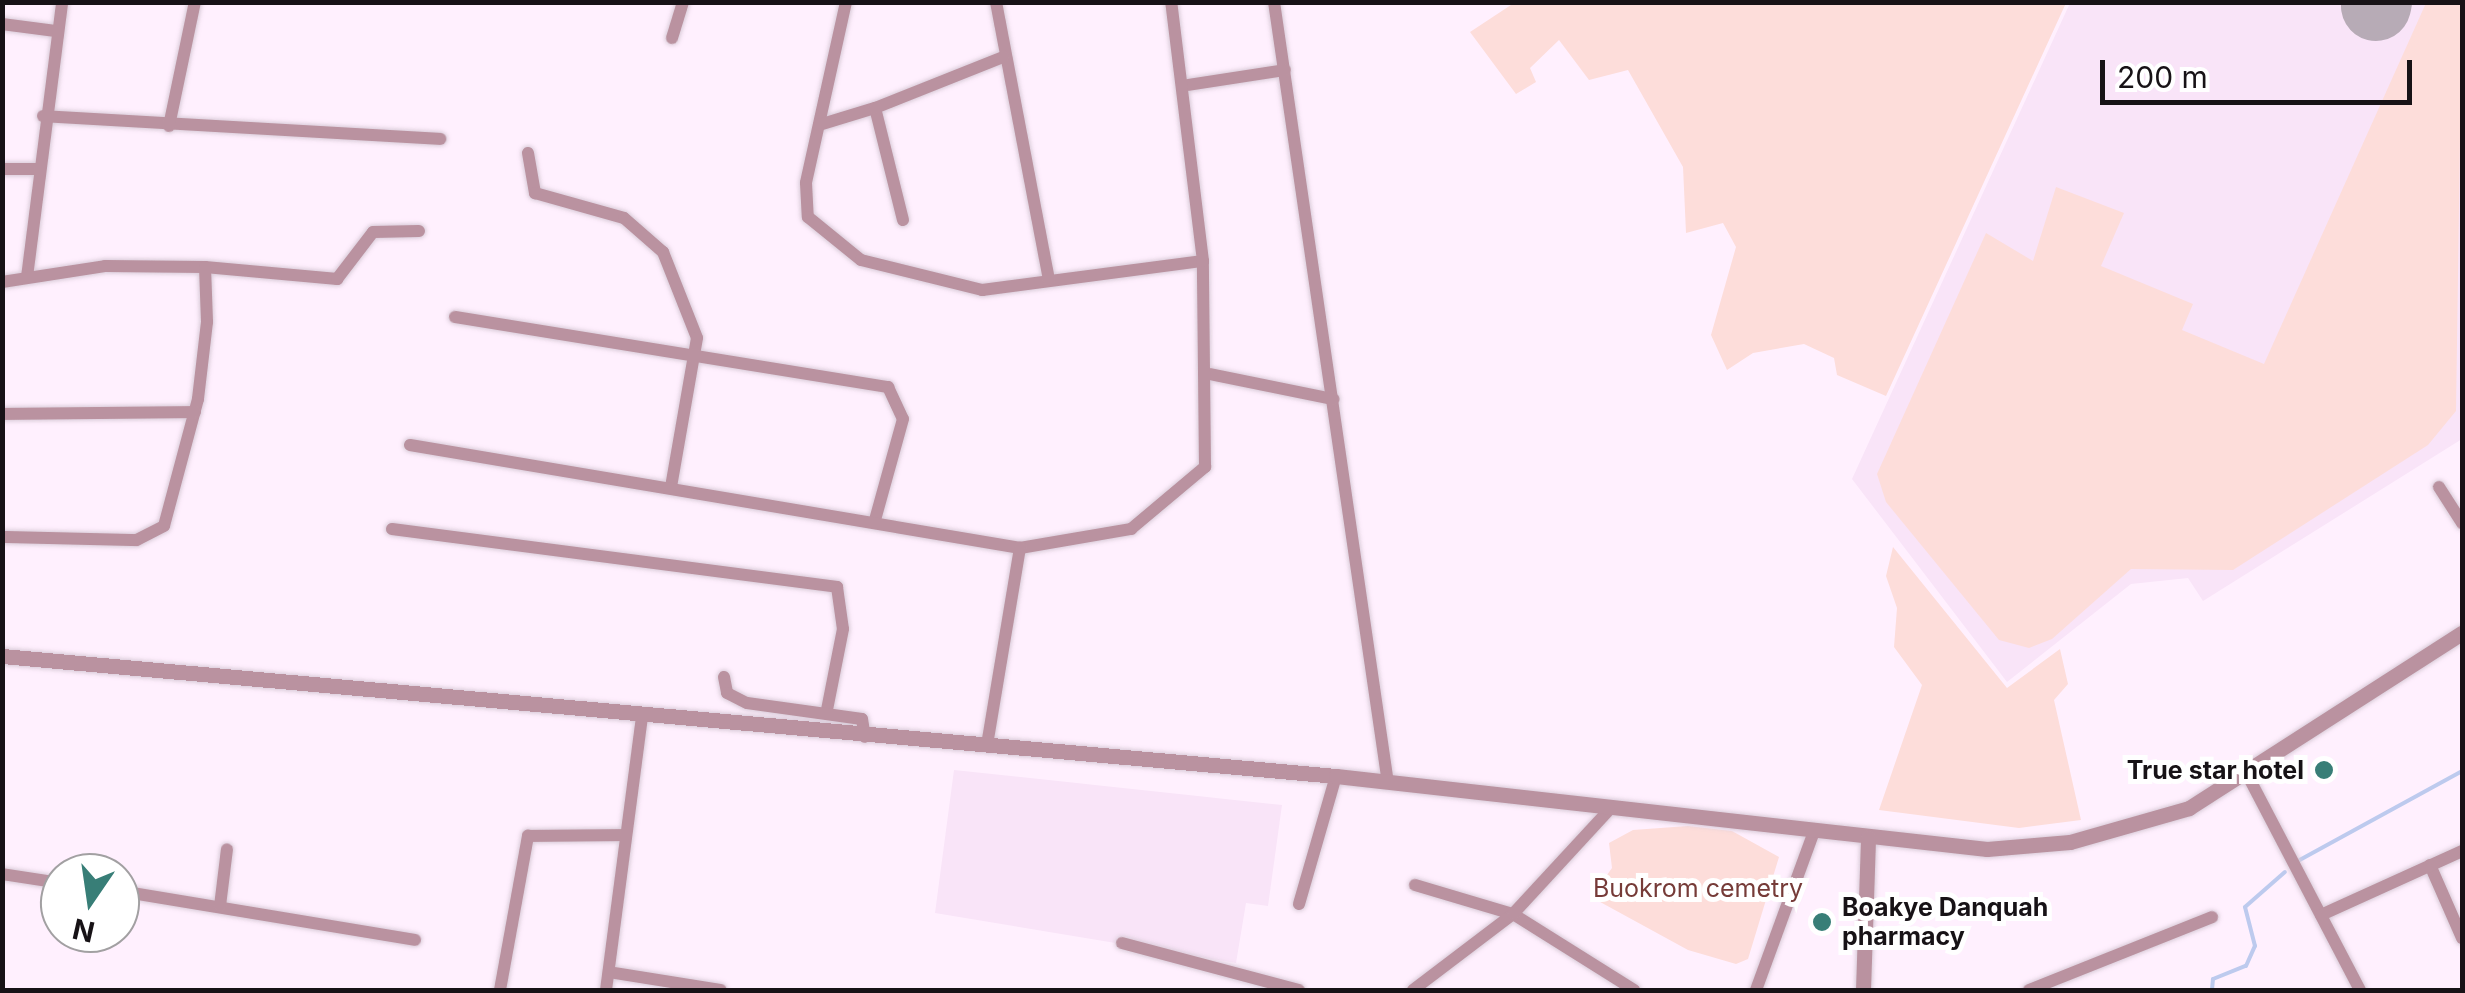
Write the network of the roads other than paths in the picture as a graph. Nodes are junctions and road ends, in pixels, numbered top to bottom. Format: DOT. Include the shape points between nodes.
graph roads {
  1 [pos="62,2"];
  2 [pos="195,2"];
  3 [pos="683,2"];
  4 [pos="846,2"];
  5 [pos="996,2"];
  6 [pos="1171,2"];
  7 [pos="1274,2"];
  8 [pos="2,24"];
  9 [pos="56,31"];
  10 [pos="672,38"];
  11 [pos="1003,57"];
  12 [pos="1285,70"];
  13 [pos="1188,86"];
  14 [pos="875,108"];
  15 [pos="43,116"];
  16 [pos="820,125"];
  17 [pos="169,126"];
  18 [pos="440,139"];
  19 [pos="528,153"];
  20 [pos="2,169"];
  21 [pos="38,169"];
  22 [pos="903,220"];
  23 [pos="419,231"];
  24 [pos="1204,262"];
  25 [pos="205,267"];
  26 [pos="27,277"];
  27 [pos="1049,280"];
  28 [pos="2,282"];
  29 [pos="455,317"];
  30 [pos="698,354"];
  31 [pos="1210,374"];
  32 [pos="1332,399"];
  33 [pos="195,412"];
  34 [pos="2,414"];
  35 [pos="410,445"];
  36 [pos="670,487"];
  37 [pos="2439,487"];
  38 [pos="875,520"];
  39 [pos="2462,524"];
  40 [pos="392,529"];
  41 [pos="2,536"];
  42 [pos="1020,548"];
  43 [pos="2462,633"];
  44 [pos="2,656"];
  45 [pos="724,677"];
  46 [pos="769,708"];
  47 [pos="827,710"];
  48 [pos="642,716"];
  49 [pos="769,731"];
  50 [pos="865,737"];
  51 [pos="987,745"];
  52 [pos="2247,774"];
  53 [pos="1336,776"];
  54 [pos="1388,782"];
  55 [pos="1610,809"];
  56 [pos="1814,829"];
  57 [pos="626,836"];
  58 [pos="1868,837"];
  59 [pos="227,850"];
  60 [pos="2462,851"];
  61 [pos="2430,865"];
  62 [pos="2,874"];
  63 [pos="40,880"];
  64 [pos="1415,885"];
  65 [pos="140,894"];
  66 [pos="1299,904"];
  67 [pos="220,906"];
  68 [pos="1513,914"];
  69 [pos="2321,916"];
  70 [pos="2212,917"];
  71 [pos="2462,938"];
  72 [pos="414,940"];
  73 [pos="1122,943"];
  74 [pos="609,972"];
  75 [pos="500,990"];
  76 [pos="606,990"];
  77 [pos="721,990"];
  78 [pos="1299,990"];
  79 [pos="1414,990"];
  80 [pos="1634,990"];
  81 [pos="1756,990"];
  82 [pos="1863,990"];
  83 [pos="2029,990"];
  84 [pos="2360,990"];
  1 -- 9 [label="street"];
  2 -- 17 [label="street"];
  3 -- 10 [label="street"];
  4 -- 16 [label="street"];
  5 -- 11 [label="street"];
  6 -- 13 [label="street"];
  7 -- 12 [label="street"];
  8 -- 9 [label="street"];
  9 -- 15 [label="street"];
  11 -- 14 [label="street"];
  11 -- 27 [label="street"];
  12 -- 13 [label="street"];
  12 -- 32 [label="street"];
  13 -- 24 [label="street"];
  14 -- 16 [label="street"];
  14 -- 22 [label="street"];
  15 -- 17 [label="street"];
  15 -- 21 [label="street"];
  16 -- 27 [label="street" via="808,217 861,260 982,290"];
  17 -- 18 [label="street"];
  19 -- 30 [label="street" via="535,192 624,218 654,239"];
  20 -- 21 [label="street"];
  21 -- 26 [label="street"];
  23 -- 25 [label="street" via="373,232 336,279"];
  24 -- 27 [label="street"];
  24 -- 31 [label="street"];
  25 -- 26 [label="street"];
  25 -- 33 [label="street"];
  26 -- 28 [label="street"];
  29 -- 30 [label="street"];
  30 -- 36 [label="street"];
  30 -- 38 [label="street" via="888,387 903,419"];
  31 -- 32 [label="street"];
  31 -- 42 [label="street" via="1202,474 1131,529"];
  32 -- 54 [label="street"];
  33 -- 34 [label="street"];
  33 -- 41 [label="street" via="164,526 136,540"];
  35 -- 36 [label="street"];
  36 -- 38 [label="street"];
  37 -- 39 [label="street"];
  38 -- 42 [label="street"];
  40 -- 47 [label="street" via="836,587 843,629"];
  42 -- 51 [label="street"];
  43 -- 52 [label="street"];
  44 -- 48 [label="street"];
  45 -- 46 [label="street" via="727,693"];
  46 -- 47 [label="street"];
  46 -- 49 [label="street"];
  47 -- 50 [label="street" via="862,719"];
  48 -- 49 [label="street"];
  48 -- 57 [label="street"];
  49 -- 50 [label="street"];
  50 -- 51 [label="street"];
  51 -- 53 [label="street"];
  52 -- 58 [label="street" via="2154,822 2061,844"];
  52 -- 69 [label="street"];
  53 -- 54 [label="street"];
  53 -- 66 [label="street"];
  54 -- 55 [label="street"];
  55 -- 56 [label="street"];
  55 -- 68 [label="street"];
  56 -- 58 [label="street"];
  56 -- 81 [label="street"];
  57 -- 74 [label="street"];
  57 -- 75 [label="street" via="528,836"];
  58 -- 82 [label="street"];
  59 -- 67 [label="street"];
  60 -- 61 [label="street"];
  61 -- 69 [label="street"];
  61 -- 71 [label="street"];
  62 -- 63 [label="street"];
  64 -- 68 [label="street"];
  65 -- 67 [label="street"];
  67 -- 72 [label="street"];
  68 -- 79 [label="street"];
  68 -- 80 [label="street"];
  69 -- 84 [label="street"];
  70 -- 83 [label="street"];
  73 -- 78 [label="street"];
  74 -- 76 [label="street"];
  74 -- 77 [label="street"];
}
